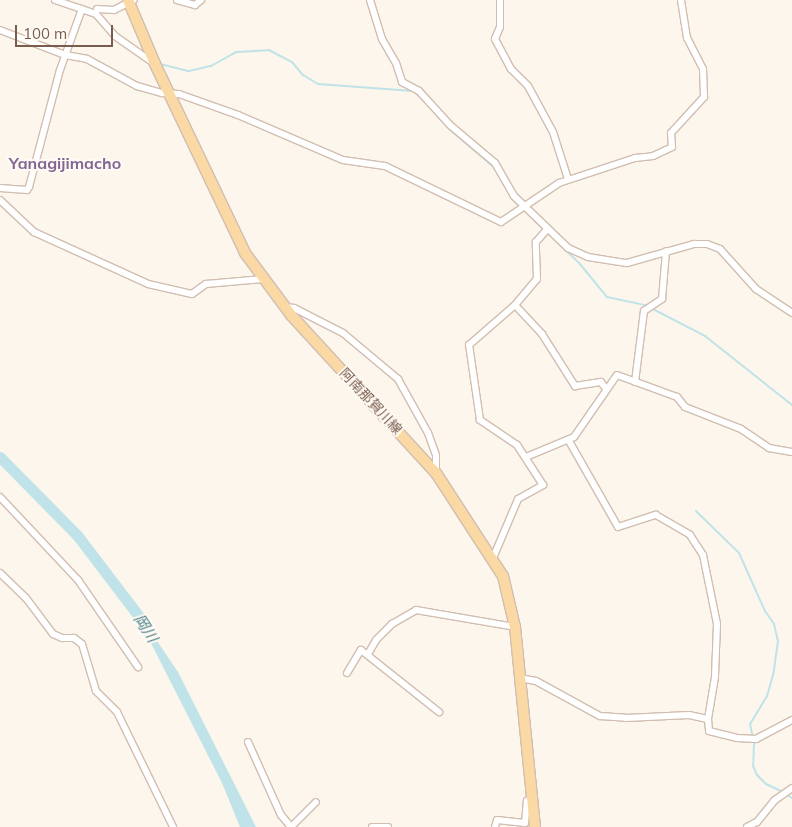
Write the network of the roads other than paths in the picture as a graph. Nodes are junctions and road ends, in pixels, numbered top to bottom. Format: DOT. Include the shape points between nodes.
graph roads {
  1 [pos="54,0"];
  2 [pos="96,0"];
  3 [pos="178,0"];
  4 [pos="201,0"];
  5 [pos="370,0"];
  6 [pos="500,0"];
  7 [pos="681,0"];
  8 [pos="130,1"];
  9 [pos="82,9"];
  10 [pos="97,12"];
  11 [pos="0,30"];
  12 [pos="65,55"];
  13 [pos="155,64"];
  14 [pos="168,94"];
  15 [pos="568,179"];
  16 [pos="0,188"];
  17 [pos="0,200"];
  18 [pos="522,207"];
  19 [pos="546,230"];
  20 [pos="666,251"];
  21 [pos="263,279"];
  22 [pos="516,306"];
  23 [pos="285,307"];
  24 [pos="792,313"];
  25 [pos="635,382"];
  26 [pos="606,389"];
  27 [pos="569,441"];
  28 [pos="792,452"];
  29 [pos="526,457"];
  30 [pos="436,473"];
  31 [pos="0,497"];
  32 [pos="493,558"];
  33 [pos="0,573"];
  34 [pos="515,627"];
  35 [pos="368,654"];
  36 [pos="138,668"];
  37 [pos="347,673"];
  38 [pos="520,678"];
  39 [pos="438,712"];
  40 [pos="708,719"];
  41 [pos="792,720"];
  42 [pos="248,742"];
  43 [pos="792,788"];
  44 [pos="532,797"];
  45 [pos="316,802"];
  46 [pos="173,827"];
  47 [pos="291,827"];
  48 [pos="372,827"];
  49 [pos="388,827"];
  50 [pos="495,827"];
  51 [pos="537,827"];
  52 [pos="747,827"];
  1 -- 9 [label="street"];
  2 -- 10 [label="street"];
  3 -- 4 [label="street" via="195,5"];
  5 -- 18 [label="street" via="382,39 402,82 419,91 450,124 495,163"];
  6 -- 15 [label="street" via="500,27 495,39 511,69 528,86 553,132"];
  7 -- 15 [label="street" via="687,38 703,69 702,102 671,133 672,146 668,150"];
  8 -- 10 [label="street" via="114,10"];
  8 -- 13 [label="main road, 阿南那賀川線"];
  9 -- 10 [label="street"];
  9 -- 12 [label="street"];
  10 -- 13 [label="street" via="115,36"];
  11 -- 12 [label="street"];
  12 -- 14 [label="street" via="86,59 137,86"];
  12 -- 16 [label="street" via="29,187 27,190"];
  13 -- 14 [label="main road, 阿南那賀川線"];
  14 -- 18 [label="street" via="179,94 238,115 343,160 385,166 498,222"];
  14 -- 21 [label="main road, 阿南那賀川線" via="237,239"];
  15 -- 18 [label="street"];
  17 -- 21 [label="street" via="34,232 148,284 192,294 206,284"];
  18 -- 19 [label="street"];
  19 -- 20 [label="street" via="577,253 618,263"];
  19 -- 22 [label="street" via="536,242 537,279"];
  20 -- 24 [label="street" via="694,244 720,249 756,289"];
  20 -- 25 [label="street" via="662,299 644,311"];
  21 -- 23 [label="main road, 阿南那賀川線"];
  22 -- 26 [label="street" via="542,334 575,386 594,381 601,382"];
  22 -- 29 [label="street" via="471,342 469,352 480,420 511,439"];
  23 -- 30 [label="main road, 阿南那賀川線"];
  23 -- 30 [label="street" via="294,308 343,333 398,379 428,433 436,455"];
  25 -- 26 [label="street" via="617,375"];
  25 -- 28 [label="street" via="677,397 685,407 741,429 769,448"];
  26 -- 27 [label="street"];
  27 -- 29 [label="street"];
  27 -- 40 [label="street" via="618,527 656,515 690,536 703,555 717,624 715,677"];
  29 -- 32 [label="street" via="542,485 518,499"];
  30 -- 32 [label="main road, 阿南那賀川線"];
  31 -- 36 [label="street" via="78,580"];
  32 -- 34 [label="main road, 阿南那賀川線" via="509,595"];
  33 -- 46 [label="street" via="26,598 53,634 74,638 82,644 96,691 117,712"];
  34 -- 35 [label="street" via="416,610 392,624"];
  34 -- 38 [label="main road, 阿南那賀川線"];
  35 -- 37 [label="street" via="362,650 359,652"];
  35 -- 39 [label="street"];
  38 -- 40 [label="street" via="536,681 600,716 680,715"];
  38 -- 44 [label="main road, 阿南那賀川線"];
  40 -- 41 [label="street" via="709,731 751,740"];
  42 -- 47 [label="street" via="281,815"];
  43 -- 52 [label="street" via="774,800 757,822"];
  44 -- 50 [label="street" via="527,801 525,823 497,820"];
  44 -- 51 [label="main road, 阿南那賀川線"];
  45 -- 47 [label="street"];
  48 -- 49 [label="street"];
}
